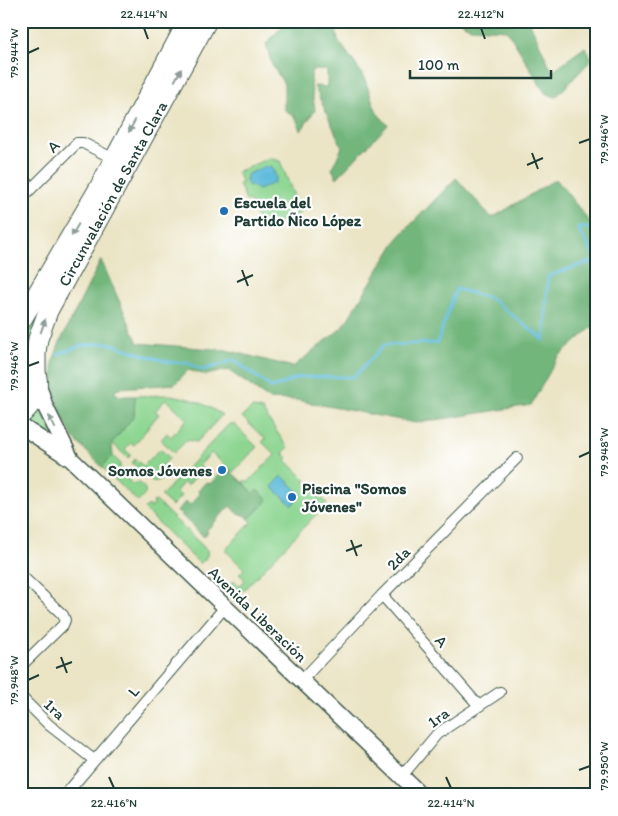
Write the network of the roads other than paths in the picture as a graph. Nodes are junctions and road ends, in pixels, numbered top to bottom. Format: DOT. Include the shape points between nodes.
graph roads {
  1 [pos="188,21"];
  2 [pos="207,21"];
  3 [pos="114,159"];
  4 [pos="21,199"];
  5 [pos="21,321"];
  6 [pos="21,354"];
  7 [pos="37,378"];
  8 [pos="21,414"];
  9 [pos="21,426"];
  10 [pos="517,458"];
  11 [pos="71,459"];
  12 [pos="21,575"];
  13 [pos="382,595"];
  14 [pos="225,607"];
  15 [pos="21,666"];
  16 [pos="302,680"];
  17 [pos="500,692"];
  18 [pos="21,697"];
  19 [pos="479,706"];
  20 [pos="94,760"];
  21 [pos="402,776"];
  22 [pos="65,795"];
  23 [pos="421,795"];
  1 -- 3 [label="highway, Circunvalación de Santa Clara, one-way"];
  7 -- 2 [label="highway, Circunvalación de Santa Clara, one-way" via="38,339 48,311"];
  3 -- 4 [label="street, A" via="77,143"];
  3 -- 5 [label="highway, Circunvalación de Santa Clara, one-way"];
  6 -- 7 [label="highway"];
  7 -- 8 [label="highway, Circunvalación de Santa Clara" via="36,395"];
  11 -- 7 [label="main road, Avenida Liberación, one-way" via="44,406"];
  9 -- 11 [label="main road, Avenida Liberación"];
  10 -- 13 [label="street, 2da"];
  11 -- 14 [label="main road, Avenida Liberación"];
  12 -- 15 [label="street" via="65,620"];
  13 -- 16 [label="street, 2da"];
  13 -- 19 [label="street, A"];
  14 -- 16 [label="main road, Avenida Liberación"];
  14 -- 20 [label="street, L"];
  16 -- 21 [label="main road, Avenida Liberación"];
  17 -- 19 [label="street, 1ra"];
  18 -- 20 [label="street, 1ra" via="49,725"];
  19 -- 21 [label="street, 1ra" via="437,734"];
  20 -- 22 [label="street, L"];
  21 -- 23 [label="main road, Avenida Liberación"];
}
